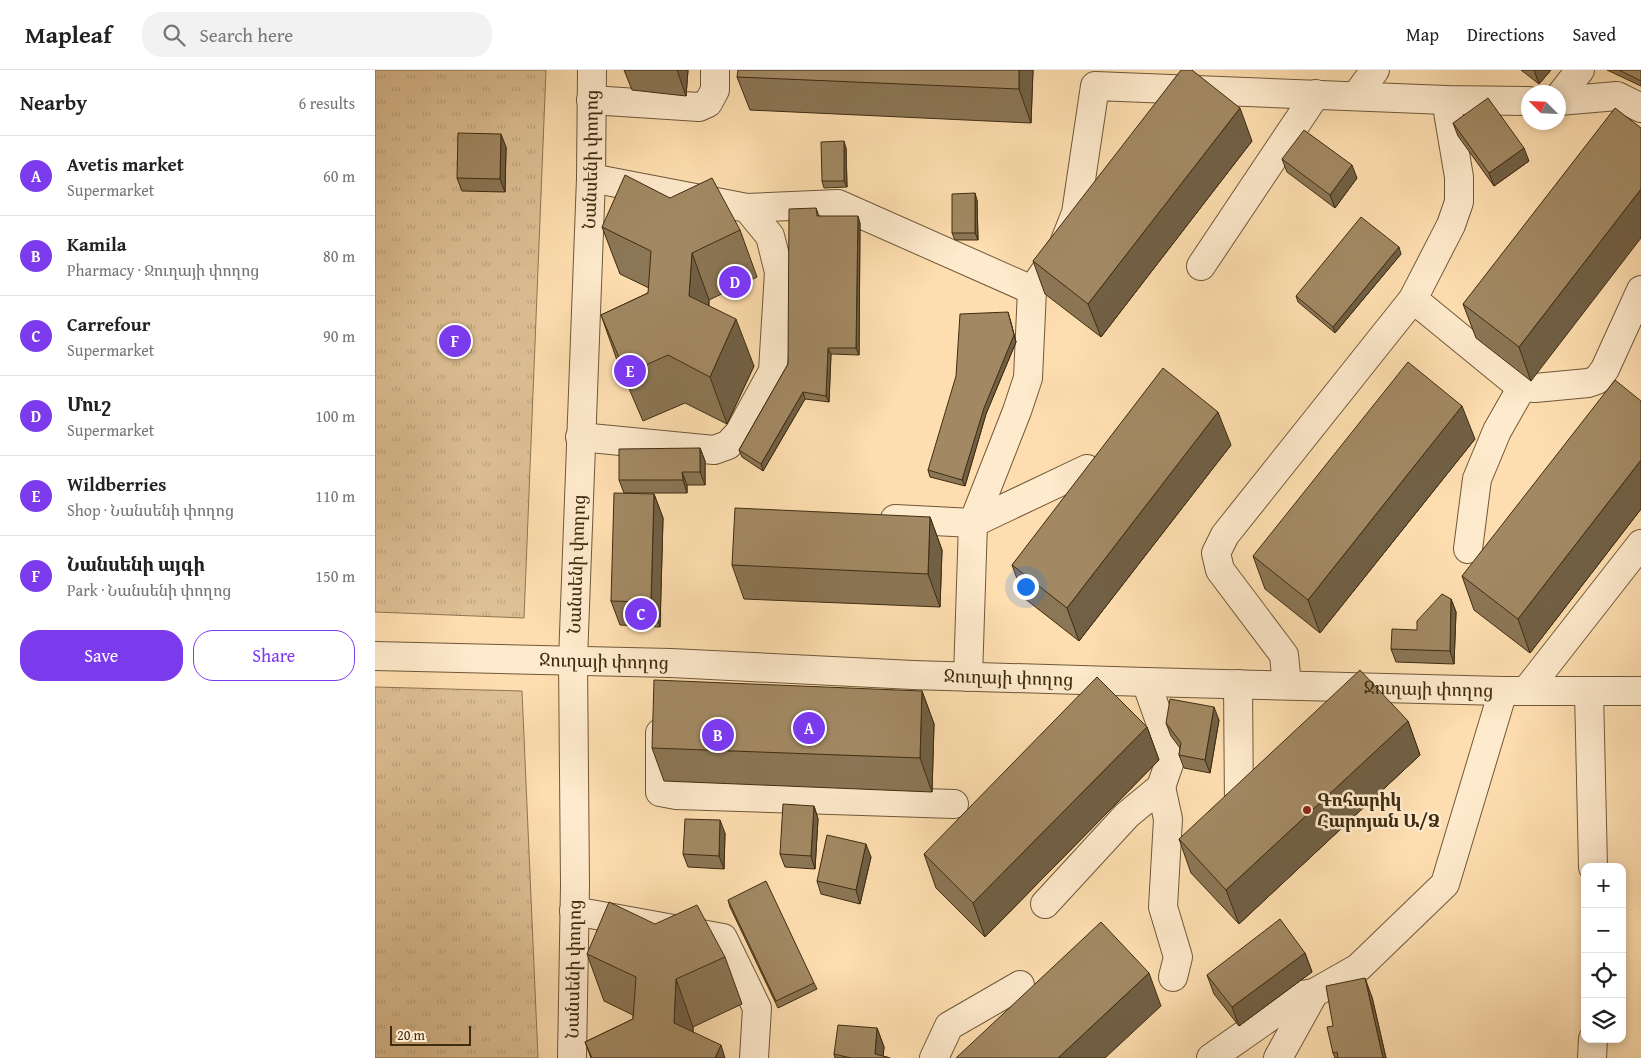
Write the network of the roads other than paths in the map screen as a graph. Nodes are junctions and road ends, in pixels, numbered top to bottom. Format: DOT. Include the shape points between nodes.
graph roads {
  1 [pos="592,70"];
  2 [pos="715,70"];
  3 [pos="1375,70"];
  4 [pos="1580,70"];
  5 [pos="1090,78"];
  6 [pos="1566,88"];
  7 [pos="1316,94"];
  8 [pos="1356,96"];
  9 [pos="591,100"];
  10 [pos="1446,100"];
  11 [pos="1566,100"];
  12 [pos="1521,101"];
  13 [pos="1641,108"];
  14 [pos="591,178"];
  15 [pos="747,208"];
  16 [pos="1201,266"];
  17 [pos="1032,290"];
  18 [pos="1641,290"];
  19 [pos="1413,299"];
  20 [pos="1522,387"];
  21 [pos="580,437"];
  22 [pos="1087,469"];
  23 [pos="874,517"];
  24 [pos="973,523"];
  25 [pos="1641,544"];
  26 [pos="1468,549"];
  27 [pos="375,656"];
  28 [pos="573,660"];
  29 [pos="968,677"];
  30 [pos="1146,682"];
  31 [pos="1238,684"];
  32 [pos="1287,685"];
  33 [pos="668,686"];
  34 [pos="1514,691"];
  35 [pos="1589,691"];
  36 [pos="1641,694"];
  37 [pos="1161,788"];
  38 [pos="954,804"];
  39 [pos="1239,808"];
  40 [pos="1593,863"];
  41 [pos="1045,904"];
  42 [pos="575,911"];
  43 [pos="1173,977"];
  44 [pos="1020,985"];
  45 [pos="1314,993"];
  46 [pos="1593,1043"];
  47 [pos="572,1058"];
  48 [pos="754,1058"];
  49 [pos="934,1058"];
  50 [pos="1211,1058"];
  51 [pos="1278,1058"];
  52 [pos="1592,1058"];
  1 -- 9 [label="street, Նանսենի փողոց"];
  2 -- 9 [label="street" via="715,90 708,103 699,107"];
  3 -- 8 [label="street"];
  4 -- 6 [label="street"];
  5 -- 7 [label="street"];
  5 -- 17 [label="street" via="1076,214 1063,246"];
  7 -- 8 [label="street"];
  7 -- 16 [label="street"];
  8 -- 10 [label="street"];
  9 -- 14 [label="street, Նանսենի փողոց"];
  10 -- 12 [label="street"];
  10 -- 19 [label="street" via="1459,178 1459,202 1451,226"];
  11 -- 13 [label="street" via="1617,96"];
  14 -- 15 [label="street"];
  14 -- 21 [label="street, Նանսենի փողոց"];
  15 -- 17 [label="street" via="838,204"];
  15 -- 21 [label="street" via="770,236 779,272 773,371 739,433 727,445 713,450"];
  17 -- 24 [label="street" via="1028,378"];
  18 -- 20 [label="street" via="1597,380 1588,384"];
  19 -- 20 [label="street"];
  19 -- 32 [label="street" via="1225,535 1216,553 1220,570 1284,655"];
  20 -- 26 [label="street" via="1497,431 1477,479"];
  21 -- 28 [label="street, Նանսենի փողոց"];
  22 -- 24 [label="street"];
  23 -- 24 [label="street"];
  24 -- 29 [label="street"];
  25 -- 34 [label="street"];
  27 -- 28 [label="street, Ջուղայի փողոց"];
  28 -- 33 [label="street, Ջուղայի փողոց"];
  28 -- 42 [label="street, Նանսենի փողոց"];
  29 -- 30 [label="street, Ջուղայի փողոց"];
  29 -- 33 [label="street, Ջուղայի փողոց"];
  30 -- 31 [label="street, Ջուղայի փողոց"];
  30 -- 37 [label="street" via="1172,755"];
  31 -- 32 [label="street, Ջուղայի փողոց"];
  31 -- 39 [label="street"];
  32 -- 34 [label="street, Ջուղայի փողոց"];
  33 -- 38 [label="street" via="660,731 660,792"];
  34 -- 35 [label="street, Ջուղայի փողոց"];
  34 -- 45 [label="street" via="1445,884 1358,968"];
  35 -- 36 [label="street, Ջուղայի փողոց"];
  35 -- 40 [label="street"];
  37 -- 41 [label="street" via="1127,815"];
  37 -- 43 [label="street" via="1168,819 1163,906 1178,957"];
  42 -- 47 [label="street, Նանսենի փողոց"];
  42 -- 48 [label="street" via="723,938 757,1008"];
  44 -- 49 [label="street" via="949,1026"];
  45 -- 50 [label="street" via="1301,995"];
  45 -- 51 [label="street"];
  46 -- 52 [label="street"];
}
